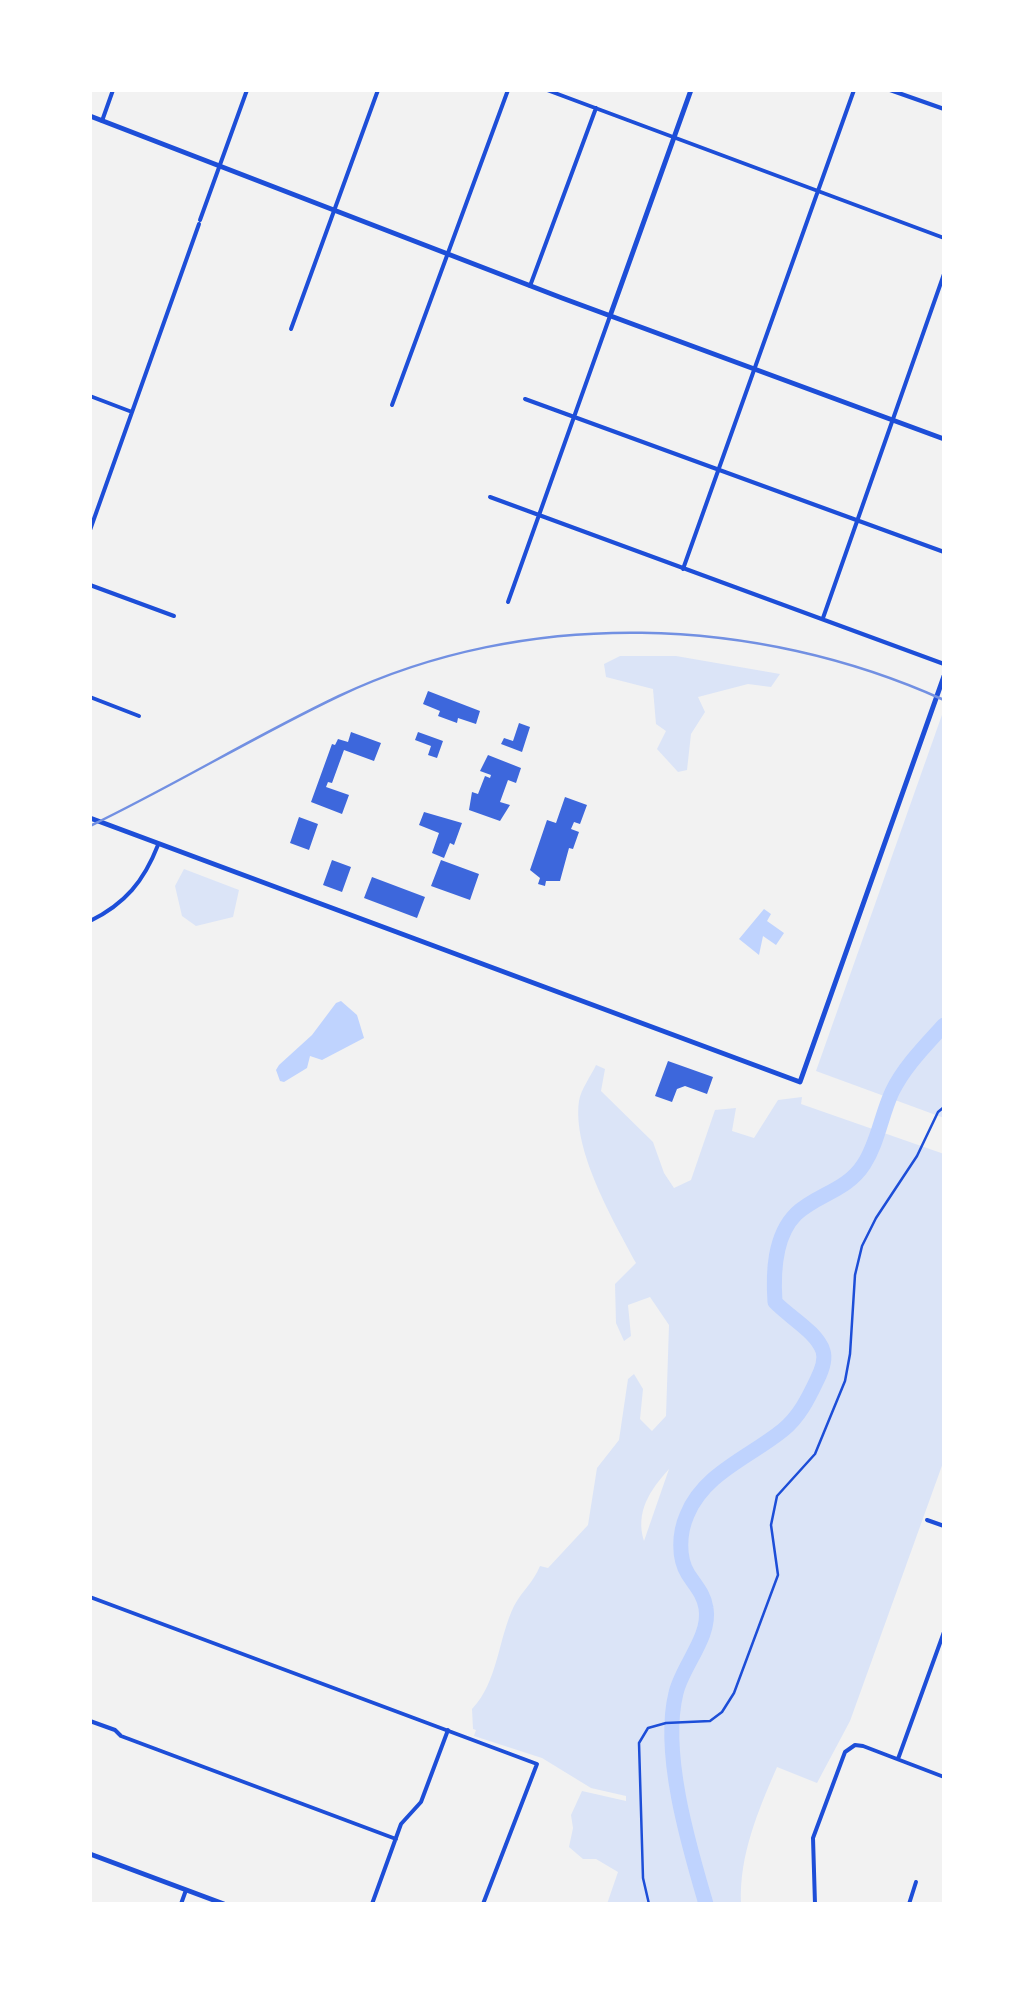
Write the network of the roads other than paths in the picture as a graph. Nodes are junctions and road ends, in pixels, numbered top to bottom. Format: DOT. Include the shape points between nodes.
graph roads {
  1 [pos="113,90"];
  2 [pos="248,90"];
  3 [pos="378,90"];
  4 [pos="508,90"];
  5 [pos="548,90"];
  6 [pos="690,90"];
  7 [pos="854,90"];
  8 [pos="890,90"];
  9 [pos="596,108"];
  10 [pos="944,109"];
  11 [pos="90,116"];
  12 [pos="102,121"];
  13 [pos="674,138"];
  14 [pos="220,167"];
  15 [pos="816,191"];
  16 [pos="335,211"];
  17 [pos="944,238"];
  18 [pos="447,254"];
  19 [pos="944,274"];
  20 [pos="530,286"];
  21 [pos="610,316"];
  22 [pos="291,328"];
  23 [pos="754,370"];
  24 [pos="90,396"];
  25 [pos="525,400"];
  26 [pos="392,405"];
  27 [pos="132,412"];
  28 [pos="574,417"];
  29 [pos="892,420"];
  30 [pos="944,438"];
  31 [pos="719,469"];
  32 [pos="490,498"];
  33 [pos="539,516"];
  34 [pos="858,519"];
  35 [pos="90,530"];
  36 [pos="944,552"];
  37 [pos="683,569"];
  38 [pos="90,585"];
  39 [pos="508,602"];
  40 [pos="174,616"];
  41 [pos="822,619"];
  42 [pos="944,664"];
  43 [pos="944,676"];
  44 [pos="90,698"];
  45 [pos="139,716"];
  46 [pos="90,818"];
  47 [pos="159,844"];
  48 [pos="90,920"];
  49 [pos="926,1520"];
  50 [pos="944,1526"];
  51 [pos="90,1597"];
  52 [pos="944,1632"];
  53 [pos="90,1721"];
  54 [pos="448,1730"];
  55 [pos="898,1759"];
  56 [pos="944,1777"];
  57 [pos="396,1840"];
  58 [pos="90,1854"];
  59 [pos="916,1882"];
  60 [pos="186,1890"];
  61 [pos="181,1904"];
  62 [pos="224,1904"];
  63 [pos="372,1904"];
  64 [pos="483,1904"];
  65 [pos="816,1904"];
  66 [pos="909,1904"];
  1 -- 12 [label="street"];
  2 -- 14 [label="street"];
  3 -- 16 [label="street"];
  4 -- 18 [label="street"];
  5 -- 9 [label="street"];
  6 -- 13 [label="street"];
  7 -- 15 [label="street"];
  8 -- 10 [label="street"];
  9 -- 13 [label="street"];
  9 -- 20 [label="street"];
  11 -- 12 [label="street"];
  12 -- 14 [label="street"];
  13 -- 15 [label="street"];
  13 -- 21 [label="street"];
  14 -- 16 [label="street"];
  14 -- 27 [label="street"];
  15 -- 17 [label="street"];
  15 -- 23 [label="street"];
  16 -- 18 [label="street"];
  16 -- 22 [label="street"];
  18 -- 20 [label="street"];
  18 -- 26 [label="street"];
  19 -- 29 [label="street"];
  20 -- 21 [label="street"];
  21 -- 23 [label="street"];
  21 -- 28 [label="street"];
  23 -- 29 [label="street"];
  23 -- 31 [label="street"];
  24 -- 27 [label="street"];
  25 -- 28 [label="street"];
  27 -- 35 [label="street"];
  28 -- 31 [label="street"];
  28 -- 33 [label="street"];
  29 -- 30 [label="street"];
  29 -- 34 [label="street"];
  31 -- 34 [label="street"];
  31 -- 37 [label="street"];
  32 -- 33 [label="street"];
  33 -- 37 [label="street"];
  33 -- 39 [label="street"];
  34 -- 36 [label="street"];
  34 -- 41 [label="street"];
  37 -- 41 [label="street"];
  38 -- 40 [label="street"];
  41 -- 42 [label="street"];
  43 -- 47 [label="street" via="800,1082"];
  44 -- 45 [label="street"];
  46 -- 47 [label="street"];
  47 -- 48 [label="street" via="135,890"];
  49 -- 50 [label="street"];
  51 -- 54 [label="street"];
  52 -- 55 [label="street"];
  53 -- 57 [label="street"];
  54 -- 57 [label="street" via="421,1802"];
  54 -- 64 [label="street" via="537,1764"];
  55 -- 56 [label="street"];
  55 -- 65 [label="street" via="863,1746 844,1752 813,1838"];
  57 -- 63 [label="street"];
  58 -- 60 [label="street"];
  59 -- 66 [label="street"];
  60 -- 61 [label="street"];
  60 -- 62 [label="street"];
}
